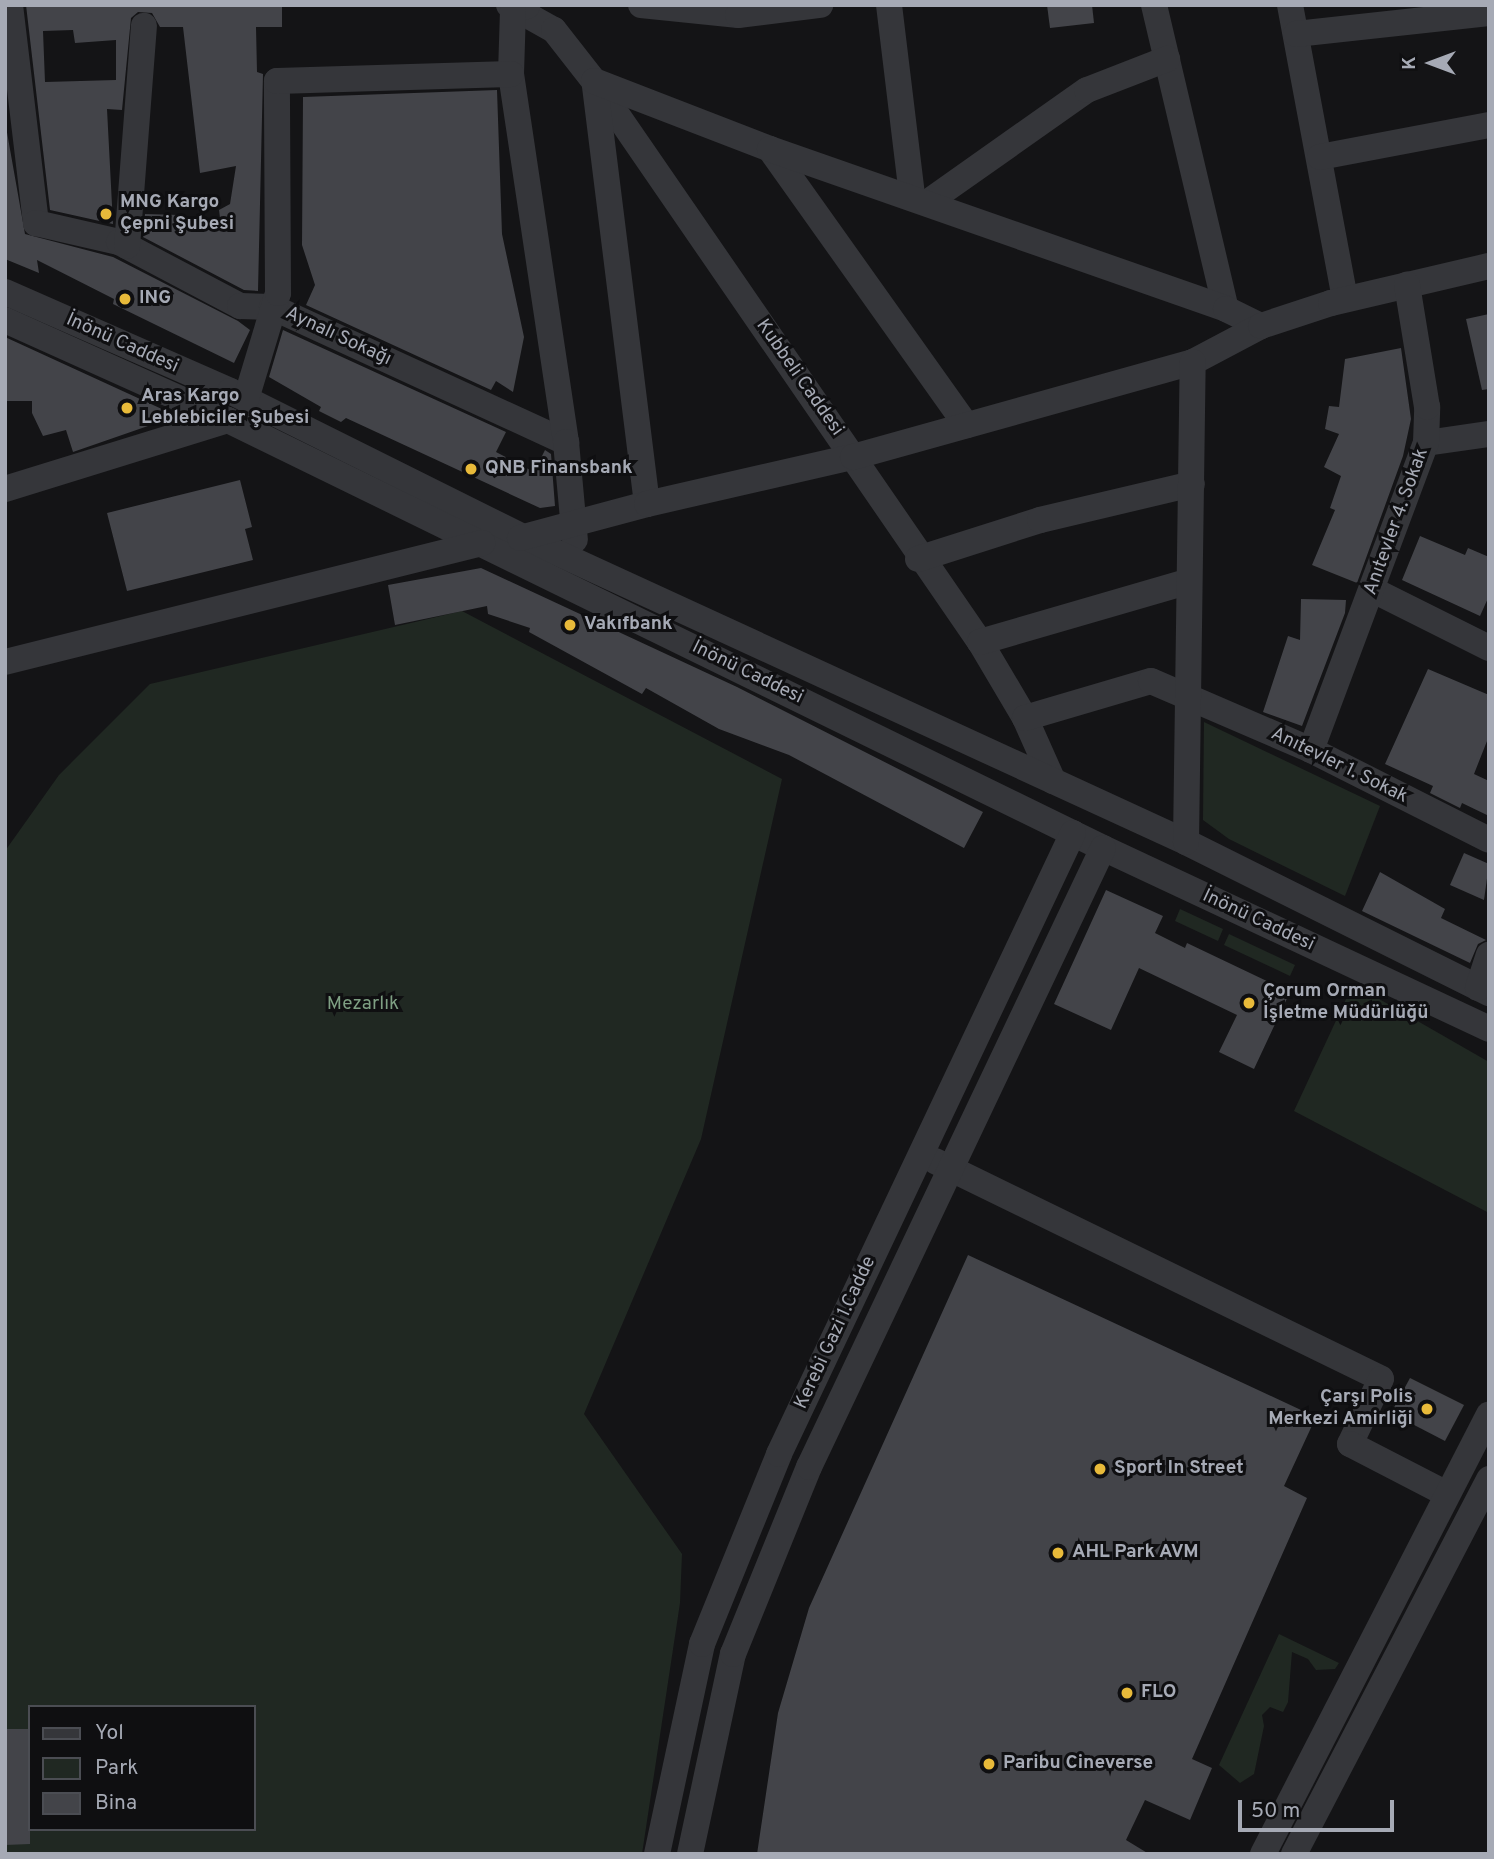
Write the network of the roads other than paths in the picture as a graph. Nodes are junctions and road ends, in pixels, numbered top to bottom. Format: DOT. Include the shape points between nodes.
graph roads {
  1 [pos="10,5"];
  2 [pos="641,5"];
  3 [pos="820,5"];
  4 [pos="889,5"];
  5 [pos="1154,5"];
  6 [pos="1290,5"];
  7 [pos="517,7"];
  8 [pos="735,10"];
  9 [pos="1489,13"];
  10 [pos="144,26"];
  11 [pos="1296,34"];
  12 [pos="1167,59"];
  13 [pos="511,74"];
  14 [pos="594,82"];
  15 [pos="14,105"];
  16 [pos="1489,125"];
  17 [pos="770,149"];
  18 [pos="1320,158"];
  19 [pos="920,199"];
  20 [pos="127,246"];
  21 [pos="1489,266"];
  22 [pos="1407,285"];
  23 [pos="5,292"];
  24 [pos="1345,298"];
  25 [pos="272,307"];
  26 [pos="1226,309"];
  27 [pos="5,320"];
  28 [pos="1261,326"];
  29 [pos="1193,362"];
  30 [pos="246,399"];
  31 [pos="228,420"];
  32 [pos="966,425"];
  33 [pos="1489,434"];
  34 [pos="566,442"];
  35 [pos="1426,443"];
  36 [pos="853,457"];
  37 [pos="1192,484"];
  38 [pos="5,489"];
  39 [pos="647,504"];
  40 [pos="575,523"];
  41 [pos="525,538"];
  42 [pos="475,544"];
  43 [pos="575,559"];
  44 [pos="918,559"];
  45 [pos="1186,582"];
  46 [pos="1373,590"];
  47 [pos="980,642"];
  48 [pos="1489,648"];
  49 [pos="5,662"];
  50 [pos="1187,695"];
  51 [pos="1025,718"];
  52 [pos="1311,750"];
  53 [pos="1053,781"];
  54 [pos="1073,833"];
  55 [pos="1489,840"];
  56 [pos="1185,842"];
  57 [pos="1103,848"];
  58 [pos="1489,955"];
  59 [pos="1483,990"];
  60 [pos="1489,1029"];
  61 [pos="921,1154"];
  62 [pos="950,1170"];
  63 [pos="1489,1415"];
  64 [pos="1489,1479"];
  65 [pos="1445,1493"];
  66 [pos="657,1854"];
  67 [pos="690,1854"];
  68 [pos="1263,1854"];
  69 [pos="1294,1854"];
  1 -- 15 [label="street, Aynalı Sokağı"];
  2 -- 8 [label="street"];
  3 -- 8 [label="street"];
  4 -- 19 [label="street"];
  5 -- 12 [label="street"];
  6 -- 11 [label="street"];
  7 -- 13 [label="street"];
  7 -- 14 [label="street, Kubbeli Caddesi" via="554,30"];
  9 -- 11 [label="street"];
  10 -- 20 [label="street"];
  11 -- 18 [label="street"];
  12 -- 19 [label="street" via="1087,90"];
  12 -- 26 [label="street"];
  13 -- 25 [label="street" via="276,81 278,293"];
  13 -- 34 [label="street"];
  14 -- 17 [label="street"];
  14 -- 36 [label="street, Kubbeli Caddesi"];
  14 -- 39 [label="street"];
  15 -- 20 [label="street, Aynalı Sokağı" via="36,223"];
  16 -- 18 [label="street"];
  17 -- 19 [label="street"];
  17 -- 32 [label="street"];
  18 -- 24 [label="street"];
  19 -- 26 [label="street"];
  20 -- 25 [label="street, Aynalı Sokağı" via="240,306"];
  21 -- 22 [label="street"];
  22 -- 24 [label="street"];
  22 -- 35 [label="street, Anıtevler 4. Sokak" via="1427,407"];
  23 -- 30 [label="street, İnönü Caddesi"];
  24 -- 28 [label="street"];
  25 -- 30 [label="street"];
  25 -- 34 [label="street, Aynalı Sokağı"];
  26 -- 28 [label="street"];
  27 -- 31 [label="street, İnönü Caddesi"];
  28 -- 29 [label="street"];
  29 -- 32 [label="street"];
  29 -- 37 [label="street"];
  30 -- 41 [label="street, İnönü Caddesi"];
  31 -- 38 [label="street"];
  31 -- 42 [label="street, İnönü Caddesi"];
  32 -- 36 [label="street"];
  33 -- 35 [label="street"];
  34 -- 40 [label="street"];
  35 -- 46 [label="street, Anıtevler 4. Sokak"];
  36 -- 39 [label="street"];
  36 -- 44 [label="street, Kubbeli Caddesi"];
  37 -- 44 [label="street" via="1040,520"];
  37 -- 45 [label="street"];
  39 -- 40 [label="street"];
  40 -- 41 [label="street"];
  40 -- 43 [label="street"];
  41 -- 42 [label="street"];
  41 -- 43 [label="street, İnönü Caddesi"];
  42 -- 49 [label="street"];
  42 -- 54 [label="street, İnönü Caddesi"];
  43 -- 53 [label="street, İnönü Caddesi"];
  44 -- 47 [label="street, Kubbeli Caddesi"];
  45 -- 47 [label="street"];
  45 -- 50 [label="street"];
  46 -- 48 [label="street"];
  46 -- 52 [label="street, Anıtevler 4. Sokak"];
  47 -- 51 [label="street, Kubbeli Caddesi"];
  50 -- 51 [label="street, Anıtevler 1. Sokak" via="1151,681"];
  50 -- 52 [label="street, Anıtevler 1. Sokak"];
  50 -- 56 [label="street"];
  51 -- 53 [label="street, Kubbeli Caddesi"];
  52 -- 55 [label="street, Anıtevler 1. Sokak"];
  53 -- 56 [label="street, İnönü Caddesi"];
  54 -- 57 [label="street, İnönü Caddesi"];
  54 -- 61 [label="street, Kerebi Gazi 1.Cadde"];
  56 -- 59 [label="street, İnönü Caddesi"];
  57 -- 60 [label="street, İnönü Caddesi"];
  57 -- 62 [label="street, Kerebi Gazi 1.Cadde"];
  58 -- 59 [label="street"];
  61 -- 62 [label="street"];
  61 -- 66 [label="street, Kerebi Gazi 1.Cadde" via="779,1454 702,1644"];
  62 -- 65 [label="street" via="1381,1379 1350,1444"];
  62 -- 67 [label="street, Kerebi Gazi 1.Cadde" via="809,1467 733,1654"];
  63 -- 65 [label="street"];
  64 -- 69 [label="street"];
  65 -- 68 [label="street"];
}
